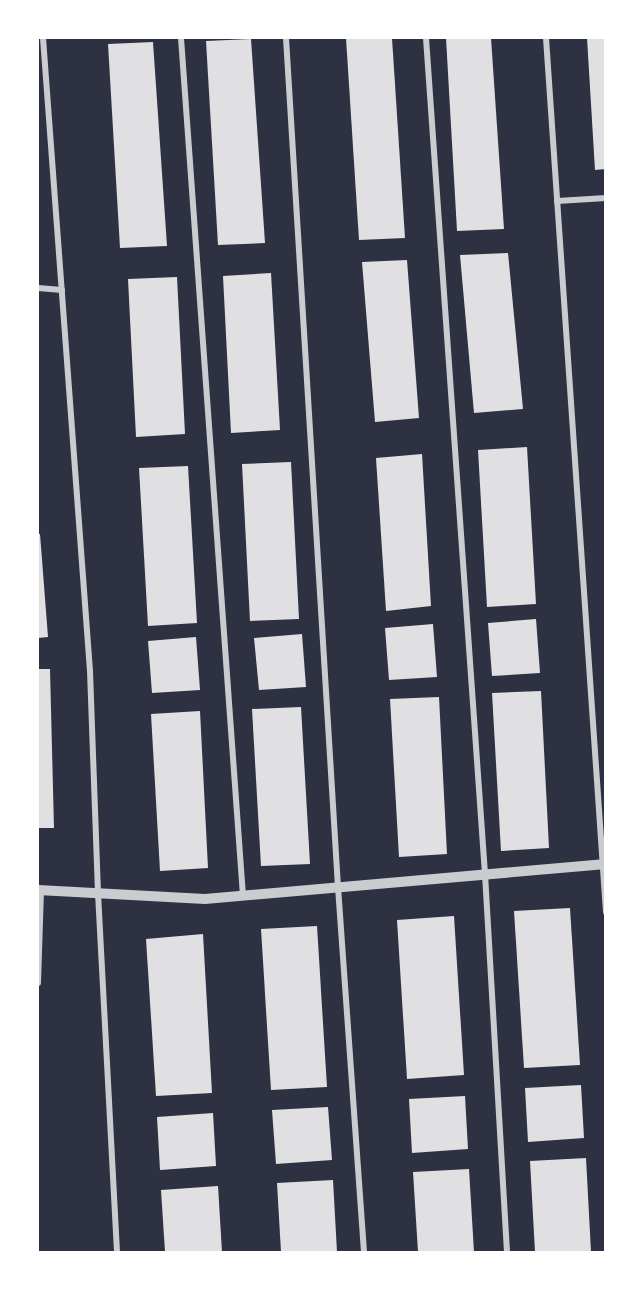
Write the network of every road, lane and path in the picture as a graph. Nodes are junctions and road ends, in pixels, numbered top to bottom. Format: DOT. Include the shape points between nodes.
graph roads {
  1 [pos="43,38"];
  2 [pos="181,38"];
  3 [pos="286,38"];
  4 [pos="426,38"];
  5 [pos="546,38"];
  6 [pos="606,198"];
  7 [pos="557,201"];
  8 [pos="38,288"];
  9 [pos="62,290"];
  10 [pos="604,864"];
  11 [pos="485,874"];
  12 [pos="338,887"];
  13 [pos="39,890"];
  14 [pos="98,893"];
  15 [pos="243,896"];
  16 [pos="606,912"];
  17 [pos="38,983"];
  18 [pos="117,1252"];
  19 [pos="364,1252"];
  20 [pos="507,1252"];
  1 -- 9 [label="street"];
  2 -- 15 [label="street"];
  3 -- 12 [label="street"];
  4 -- 11 [label="street"];
  5 -- 7 [label="street"];
  6 -- 7 [label="street"];
  7 -- 10 [label="street"];
  8 -- 9 [label="street"];
  9 -- 14 [label="street" via="90,672"];
  10 -- 11 [label="street"];
  10 -- 16 [label="street"];
  11 -- 12 [label="street"];
  11 -- 20 [label="street"];
  12 -- 15 [label="street"];
  12 -- 19 [label="street"];
  13 -- 14 [label="street"];
  13 -- 17 [label="street"];
  14 -- 15 [label="street" via="205,899"];
  14 -- 18 [label="street"];
}
